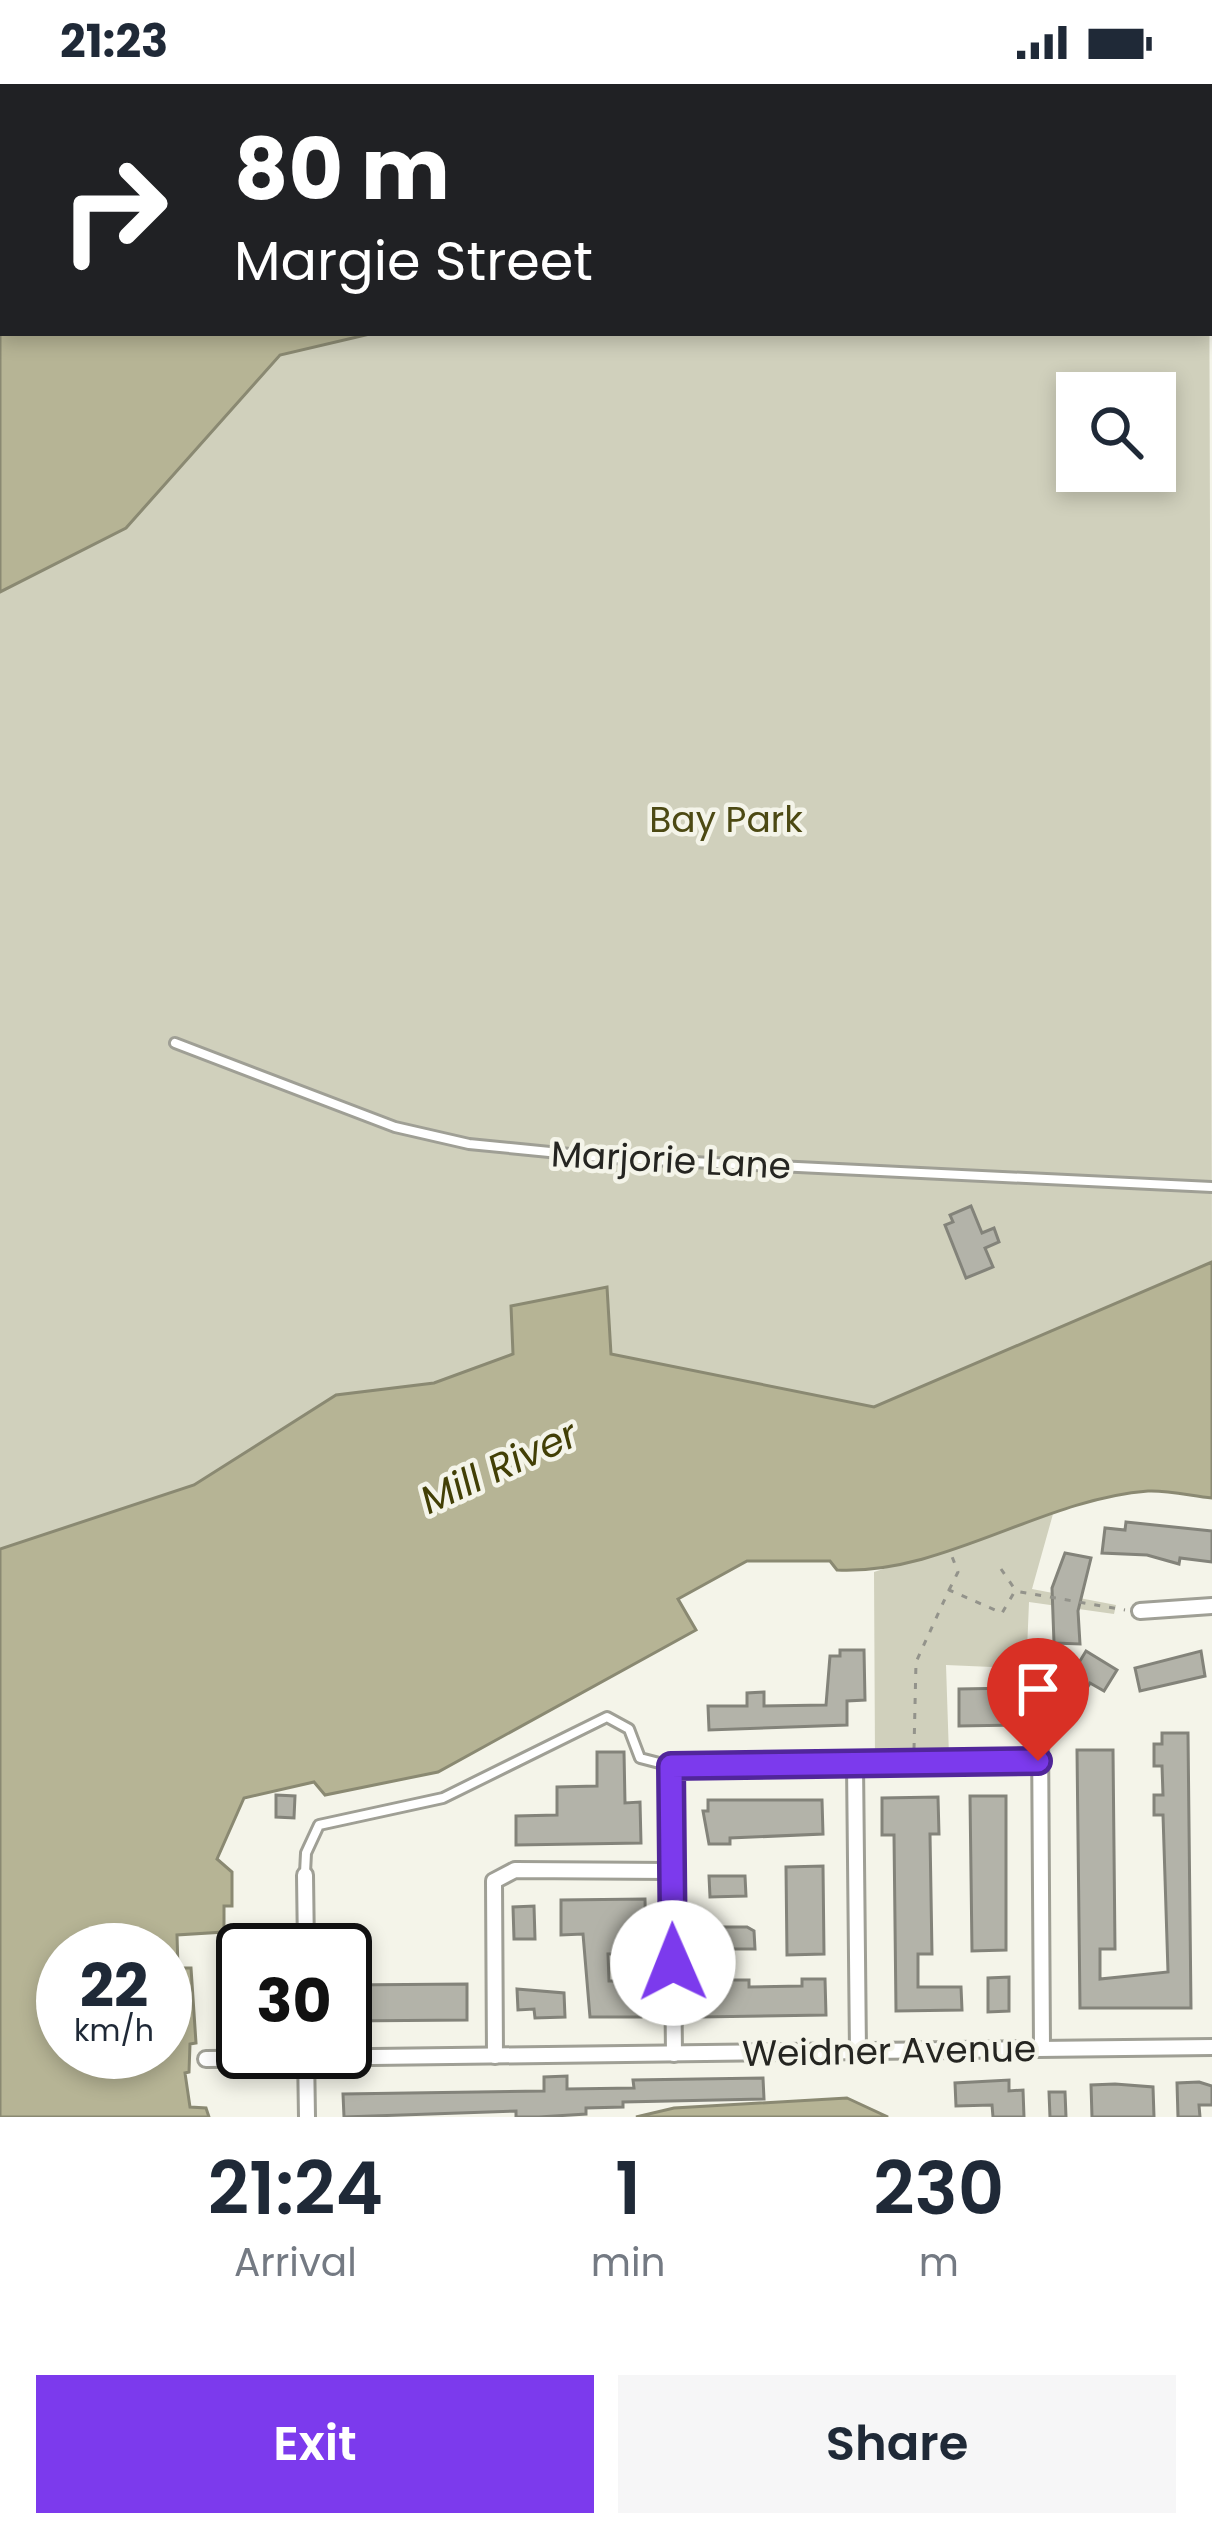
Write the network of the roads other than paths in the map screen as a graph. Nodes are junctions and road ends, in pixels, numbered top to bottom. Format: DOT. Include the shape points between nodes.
graph roads {
  1 [pos="175,1043"];
  2 [pos="1212,1190"];
  3 [pos="1212,1606"];
  4 [pos="1140,1611"];
  5 [pos="1040,1730"];
  6 [pos="1038,1761"];
  7 [pos="855,1764"];
  8 [pos="671,1772"];
  9 [pos="672,1871"];
  10 [pos="305,1875"];
  11 [pos="305,1923"];
  12 [pos="1212,2047"];
  13 [pos="1042,2048"];
  14 [pos="858,2052"];
  15 [pos="674,2054"];
  16 [pos="372,2055"];
  17 [pos="495,2056"];
  18 [pos="206,2060"];
  19 [pos="216,2060"];
  20 [pos="307,2079"];
  21 [pos="308,2117"];
  1 -- 2 [label="lane, Marjorie Lane" via="395,1127 470,1144"];
  3 -- 4 [label="street"];
  5 -- 6 [label="street"];
  6 -- 7 [label="street"];
  6 -- 13 [label="street"];
  7 -- 8 [label="street"];
  7 -- 14 [label="street"];
  8 -- 9 [label="street"];
  8 -- 10 [label="lane" via="640,1758 629,1729 607,1717 443,1798 319,1825"];
  9 -- 15 [label="street"];
  9 -- 17 [label="street" via="514,1870 494,1881"];
  10 -- 11 [label="street"];
  12 -- 13 [label="street, Weidner Avenue"];
  13 -- 14 [label="street, Weidner Avenue"];
  14 -- 15 [label="street, Weidner Avenue"];
  15 -- 17 [label="street, Weidner Avenue"];
  16 -- 17 [label="street, Weidner Avenue"];
  18 -- 19 [label="street, Weidner Avenue"];
  20 -- 21 [label="street"];
}
